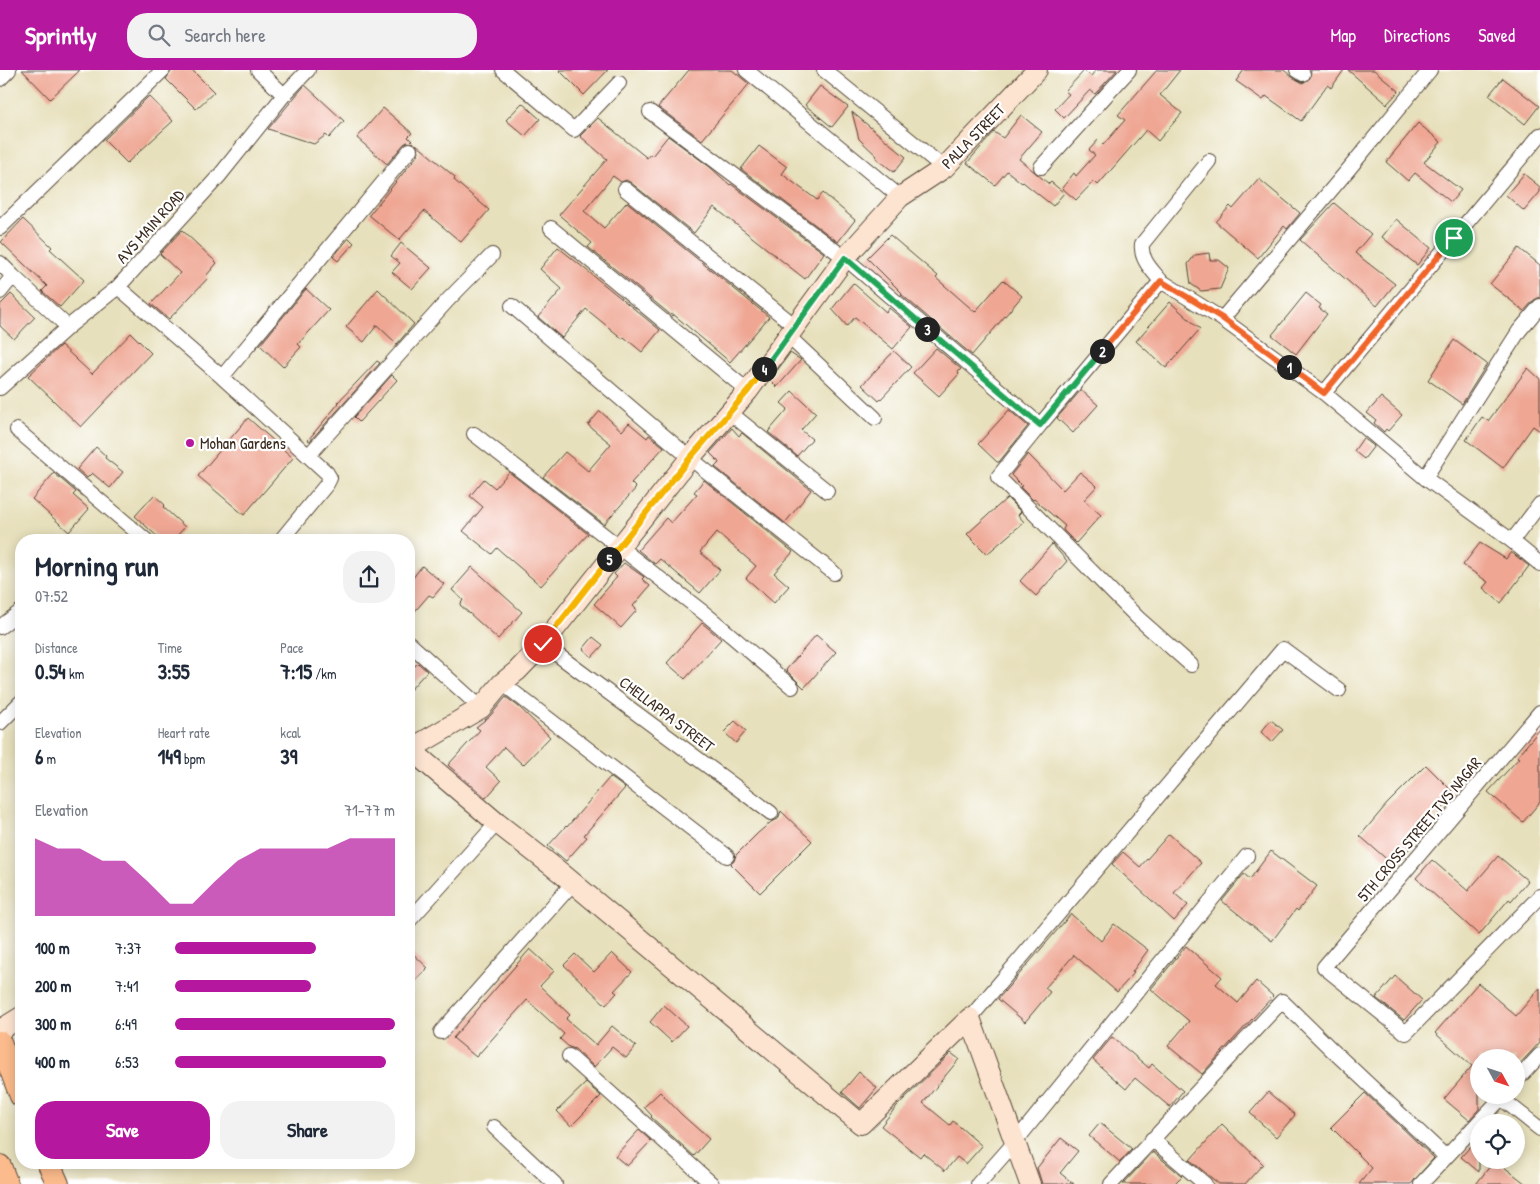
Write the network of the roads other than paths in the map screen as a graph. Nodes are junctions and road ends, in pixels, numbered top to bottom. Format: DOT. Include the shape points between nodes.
graph roads {
  1 [pos="10,70"];
  2 [pos="163,70"];
  3 [pos="258,70"];
  4 [pos="308,70"];
  5 [pos="503,70"];
  6 [pos="746,70"];
  7 [pos="824,70"];
  8 [pos="1036,70"];
  9 [pos="1129,70"];
  10 [pos="1430,70"];
  11 [pos="0,79"];
  12 [pos="619,83"];
  13 [pos="284,94"];
  14 [pos="650,112"];
  15 [pos="1540,135"];
  16 [pos="410,150"];
  17 [pos="1210,161"];
  18 [pos="1041,167"];
  19 [pos="944,168"];
  20 [pos="625,189"];
  21 [pos="900,197"];
  22 [pos="0,228"];
  23 [pos="552,228"];
  24 [pos="492,255"];
  25 [pos="845,258"];
  26 [pos="0,263"];
  27 [pos="13,276"];
  28 [pos="1161,281"];
  29 [pos="118,287"];
  30 [pos="0,292"];
  31 [pos="512,306"];
  32 [pos="1540,306"];
  33 [pos="1222,318"];
  34 [pos="68,327"];
  35 [pos="792,331"];
  36 [pos="222,377"];
  37 [pos="0,388"];
  38 [pos="748,391"];
  39 [pos="1324,393"];
  40 [pos="730,412"];
  41 [pos="875,418"];
  42 [pos="1040,425"];
  43 [pos="17,430"];
  44 [pos="474,434"];
  45 [pos="308,456"];
  46 [pos="690,458"];
  47 [pos="1425,478"];
  48 [pos="827,491"];
  49 [pos="1540,504"];
  50 [pos="139,534"];
  51 [pos="290,534"];
  52 [pos="1512,541"];
  53 [pos="618,547"];
  54 [pos="1540,564"];
  55 [pos="834,573"];
  56 [pos="15,616"];
  57 [pos="0,627"];
  58 [pos="543,644"];
  59 [pos="415,648"];
  60 [pos="1192,665"];
  61 [pos="502,683"];
  62 [pos="792,687"];
  63 [pos="1339,690"];
  64 [pos="15,708"];
  65 [pos="481,708"];
  66 [pos="1540,712"];
  67 [pos="0,723"];
  68 [pos="415,746"];
  69 [pos="415,754"];
  70 [pos="771,813"];
  71 [pos="497,823"];
  72 [pos="726,856"];
  73 [pos="1247,856"];
  74 [pos="573,883"];
  75 [pos="1540,896"];
  76 [pos="415,914"];
  77 [pos="970,1018"];
  78 [pos="15,1020"];
  79 [pos="0,1030"];
  80 [pos="440,1032"];
  81 [pos="0,1042"];
  82 [pos="1540,1055"];
  83 [pos="569,1056"];
  84 [pos="1525,1071"];
  85 [pos="15,1081"];
  86 [pos="1495,1104"];
  87 [pos="1511,1104"];
  88 [pos="494,1127"];
  89 [pos="1540,1129"];
  90 [pos="1152,1139"];
  91 [pos="1015,1142"];
  92 [pos="1446,1157"];
  93 [pos="0,1166"];
  94 [pos="51,1169"];
  95 [pos="7,1184"];
  96 [pos="58,1184"];
  97 [pos="555,1184"];
  98 [pos="712,1184"];
  99 [pos="978,1184"];
  100 [pos="1030,1184"];
  101 [pos="1111,1184"];
  102 [pos="1205,1184"];
  103 [pos="1422,1184"];
  1 -- 11 [label="street"];
  2 -- 22 [label="street"];
  3 -- 13 [label="street"];
  4 -- 13 [label="street, AVS MAIN ROAD"];
  5 -- 12 [label="street" via="574,130"];
  6 -- 21 [label="street"];
  7 -- 19 [label="street"];
  8 -- 19 [label="street, PALLA STREET"];
  9 -- 18 [label="street"];
  10 -- 33 [label="street"];
  13 -- 29 [label="street, AVS MAIN ROAD" via="220,175"];
  14 -- 25 [label="street"];
  15 -- 39 [label="street"];
  16 -- 36 [label="street"];
  17 -- 28 [label="street" via="1142,244 1145,262"];
  19 -- 21 [label="street, PALLA STREET"];
  20 -- 35 [label="street"];
  21 -- 25 [label="street, PALLA STREET"];
  23 -- 38 [label="street"];
  24 -- 45 [label="street"];
  25 -- 35 [label="street, PALLA STREET"];
  25 -- 42 [label="street"];
  26 -- 27 [label="street"];
  27 -- 30 [label="street"];
  27 -- 34 [label="street"];
  28 -- 33 [label="street"];
  28 -- 42 [label="street"];
  29 -- 34 [label="street, AVS MAIN ROAD"];
  29 -- 36 [label="street"];
  31 -- 46 [label="street"];
  32 -- 47 [label="street" via="1519,331"];
  33 -- 39 [label="street"];
  34 -- 37 [label="street, AVS MAIN ROAD"];
  35 -- 38 [label="street, PALLA STREET"];
  35 -- 41 [label="street"];
  36 -- 45 [label="street"];
  38 -- 40 [label="street, PALLA STREET"];
  39 -- 47 [label="street"];
  40 -- 46 [label="street, PALLA STREET"];
  40 -- 48 [label="street"];
  42 -- 60 [label="street" via="998,477 1138,618"];
  43 -- 50 [label="street"];
  44 -- 53 [label="street"];
  45 -- 51 [label="street" via="330,478"];
  46 -- 53 [label="street, PALLA STREET"];
  46 -- 55 [label="street"];
  47 -- 52 [label="street"];
  49 -- 52 [label="street"];
  52 -- 54 [label="street"];
  53 -- 58 [label="street, PALLA STREET"];
  53 -- 62 [label="street" via="708,616"];
  56 -- 57 [label="street"];
  58 -- 61 [label="street, PALLA STREET"];
  58 -- 70 [label="street, CHELLAPPA STREET"];
  59 -- 65 [label="street"];
  61 -- 65 [label="street, PALLA STREET"];
  61 -- 72 [label="street"];
  63 -- 77 [label="street" via="1283,649"];
  64 -- 67 [label="street"];
  65 -- 68 [label="street, PALLA STREET"];
  66 -- 75 [label="street, 5TH CROSS STREET,TVS NAGAR" via="1324,968 1406,1033"];
  69 -- 71 [label="street"];
  71 -- 74 [label="street"];
  71 -- 76 [label="street"];
  73 -- 91 [label="street"];
  74 -- 77 [label="street" via="861,1124"];
  74 -- 80 [label="street"];
  77 -- 91 [label="street"];
  78 -- 79 [label="street"];
  81 -- 85 [label="main road"];
  82 -- 84 [label="street"];
  83 -- 98 [label="street"];
  86 -- 92 [label="street"];
  87 -- 89 [label="street"];
  88 -- 97 [label="street"];
  90 -- 92 [label="street" via="1282,1001"];
  90 -- 101 [label="street"];
  90 -- 102 [label="street"];
  91 -- 99 [label="street"];
  91 -- 100 [label="street"];
  92 -- 103 [label="street"];
  93 -- 95 [label="main road"];
  94 -- 96 [label="main road"];
}
